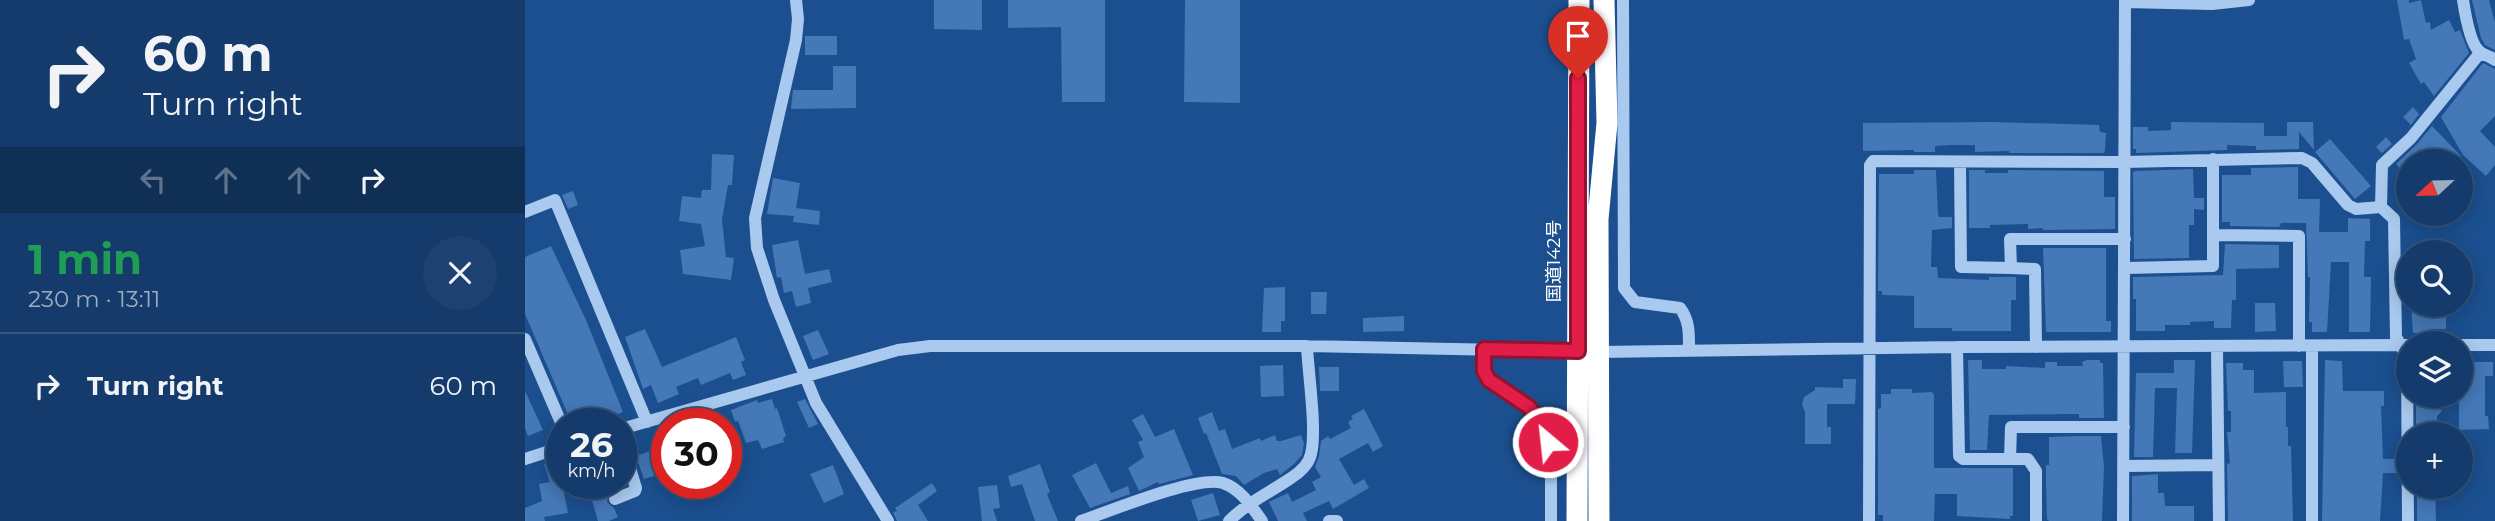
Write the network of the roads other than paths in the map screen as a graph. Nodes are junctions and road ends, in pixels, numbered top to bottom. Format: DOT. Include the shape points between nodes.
graph roads {
  1 [pos="796,0"];
  2 [pos="1579,0"];
  3 [pos="1604,0"];
  4 [pos="1623,0"];
  5 [pos="2249,0"];
  6 [pos="2463,0"];
  7 [pos="2126,1"];
  8 [pos="2480,53"];
  9 [pos="2495,60"];
  10 [pos="2213,159"];
  11 [pos="1960,162"];
  12 [pos="2125,162"];
  13 [pos="2381,207"];
  14 [pos="525,212"];
  15 [pos="2214,235"];
  16 [pos="2125,239"];
  17 [pos="2011,268"];
  18 [pos="2126,268"];
  19 [pos="2396,337"];
  20 [pos="525,339"];
  21 [pos="2396,345"];
  22 [pos="2473,345"];
  23 [pos="2495,345"];
  24 [pos="1307,346"];
  25 [pos="2306,346"];
  26 [pos="1957,347"];
  27 [pos="2036,347"];
  28 [pos="2217,347"];
  29 [pos="1868,348"];
  30 [pos="2124,348"];
  31 [pos="1484,349"];
  32 [pos="1689,351"];
  33 [pos="1588,352"];
  34 [pos="806,377"];
  35 [pos="555,408"];
  36 [pos="2407,408"];
  37 [pos="647,422"];
  38 [pos="637,425"];
  39 [pos="2124,428"];
  40 [pos="546,452"];
  41 [pos="525,459"];
  42 [pos="2010,459"];
  43 [pos="2218,465"];
  44 [pos="2124,466"];
  45 [pos="1251,503"];
  46 [pos="888,521"];
  47 [pos="1081,521"];
  48 [pos="1229,521"];
  49 [pos="1262,521"];
  50 [pos="1329,521"];
  51 [pos="1337,521"];
  52 [pos="1551,521"];
  53 [pos="1577,521"];
  54 [pos="1599,521"];
  55 [pos="1869,521"];
  56 [pos="2036,521"];
  57 [pos="2123,521"];
  58 [pos="2219,521"];
  59 [pos="2312,521"];
  60 [pos="2408,521"];
  1 -- 34 [label="street" via="796,40 754,233 774,300"];
  2 -- 33 [label="highway, 国道142号"];
  3 -- 33 [label="highway, 国道142号" via="1607,123"];
  4 -- 32 [label="street" via="1623,288 1635,302 1681,308 1689,326"];
  5 -- 7 [label="street" via="2211,4"];
  6 -- 8 [label="street" via="2466,21"];
  7 -- 12 [label="street"];
  8 -- 9 [label="street"];
  8 -- 13 [label="street" via="2411,138 2382,165"];
  10 -- 12 [label="street"];
  10 -- 13 [label="street" via="2302,158 2312,163 2349,205 2356,209"];
  10 -- 15 [label="street"];
  11 -- 12 [label="street"];
  11 -- 17 [label="street" via="1961,267"];
  11 -- 29 [label="street" via="1873,161 1870,165"];
  12 -- 16 [label="street"];
  13 -- 19 [label="street" via="2394,219"];
  14 -- 37 [label="street" via="555,200"];
  15 -- 18 [label="street" via="2213,266"];
  15 -- 25 [label="street" via="2299,236"];
  16 -- 17 [label="street" via="2010,239"];
  16 -- 18 [label="street"];
  17 -- 27 [label="street" via="2035,269"];
  18 -- 30 [label="street"];
  20 -- 35 [label="street"];
  21 -- 25 [label="street"];
  22 -- 23 [label="street"];
  24 -- 31 [label="street"];
  24 -- 34 [label="street" via="930,346 898,350"];
  24 -- 45 [label="street" via="1311,454 1302,470"];
  25 -- 28 [label="street"];
  25 -- 59 [label="street"];
  26 -- 27 [label="street"];
  26 -- 29 [label="street"];
  26 -- 42 [label="street" via="1959,456"];
  27 -- 30 [label="street"];
  28 -- 30 [label="street"];
  28 -- 43 [label="street"];
  29 -- 32 [label="street"];
  29 -- 55 [label="street"];
  30 -- 39 [label="street"];
  31 -- 33 [label="street"];
  31 -- 52 [label="street" via="1484,371 1489,380 1529,407 1545,430 1551,453"];
  32 -- 33 [label="street"];
  33 -- 53 [label="highway, 国道142号"];
  33 -- 54 [label="highway, 国道142号"];
  34 -- 37 [label="street"];
  34 -- 46 [label="street" via="830,429"];
  36 -- 60 [label="street"];
  37 -- 38 [label="street"];
  39 -- 42 [label="street" via="2011,427"];
  39 -- 44 [label="street"];
  40 -- 41 [label="street"];
  42 -- 56 [label="street" via="2028,459 2036,471"];
  43 -- 44 [label="street"];
  43 -- 58 [label="street"];
  44 -- 57 [label="street"];
  45 -- 47 [label="street" via="1229,486 1210,482"];
  45 -- 48 [label="street"];
  45 -- 49 [label="street"];
  50 -- 51 [label="street"];
}
